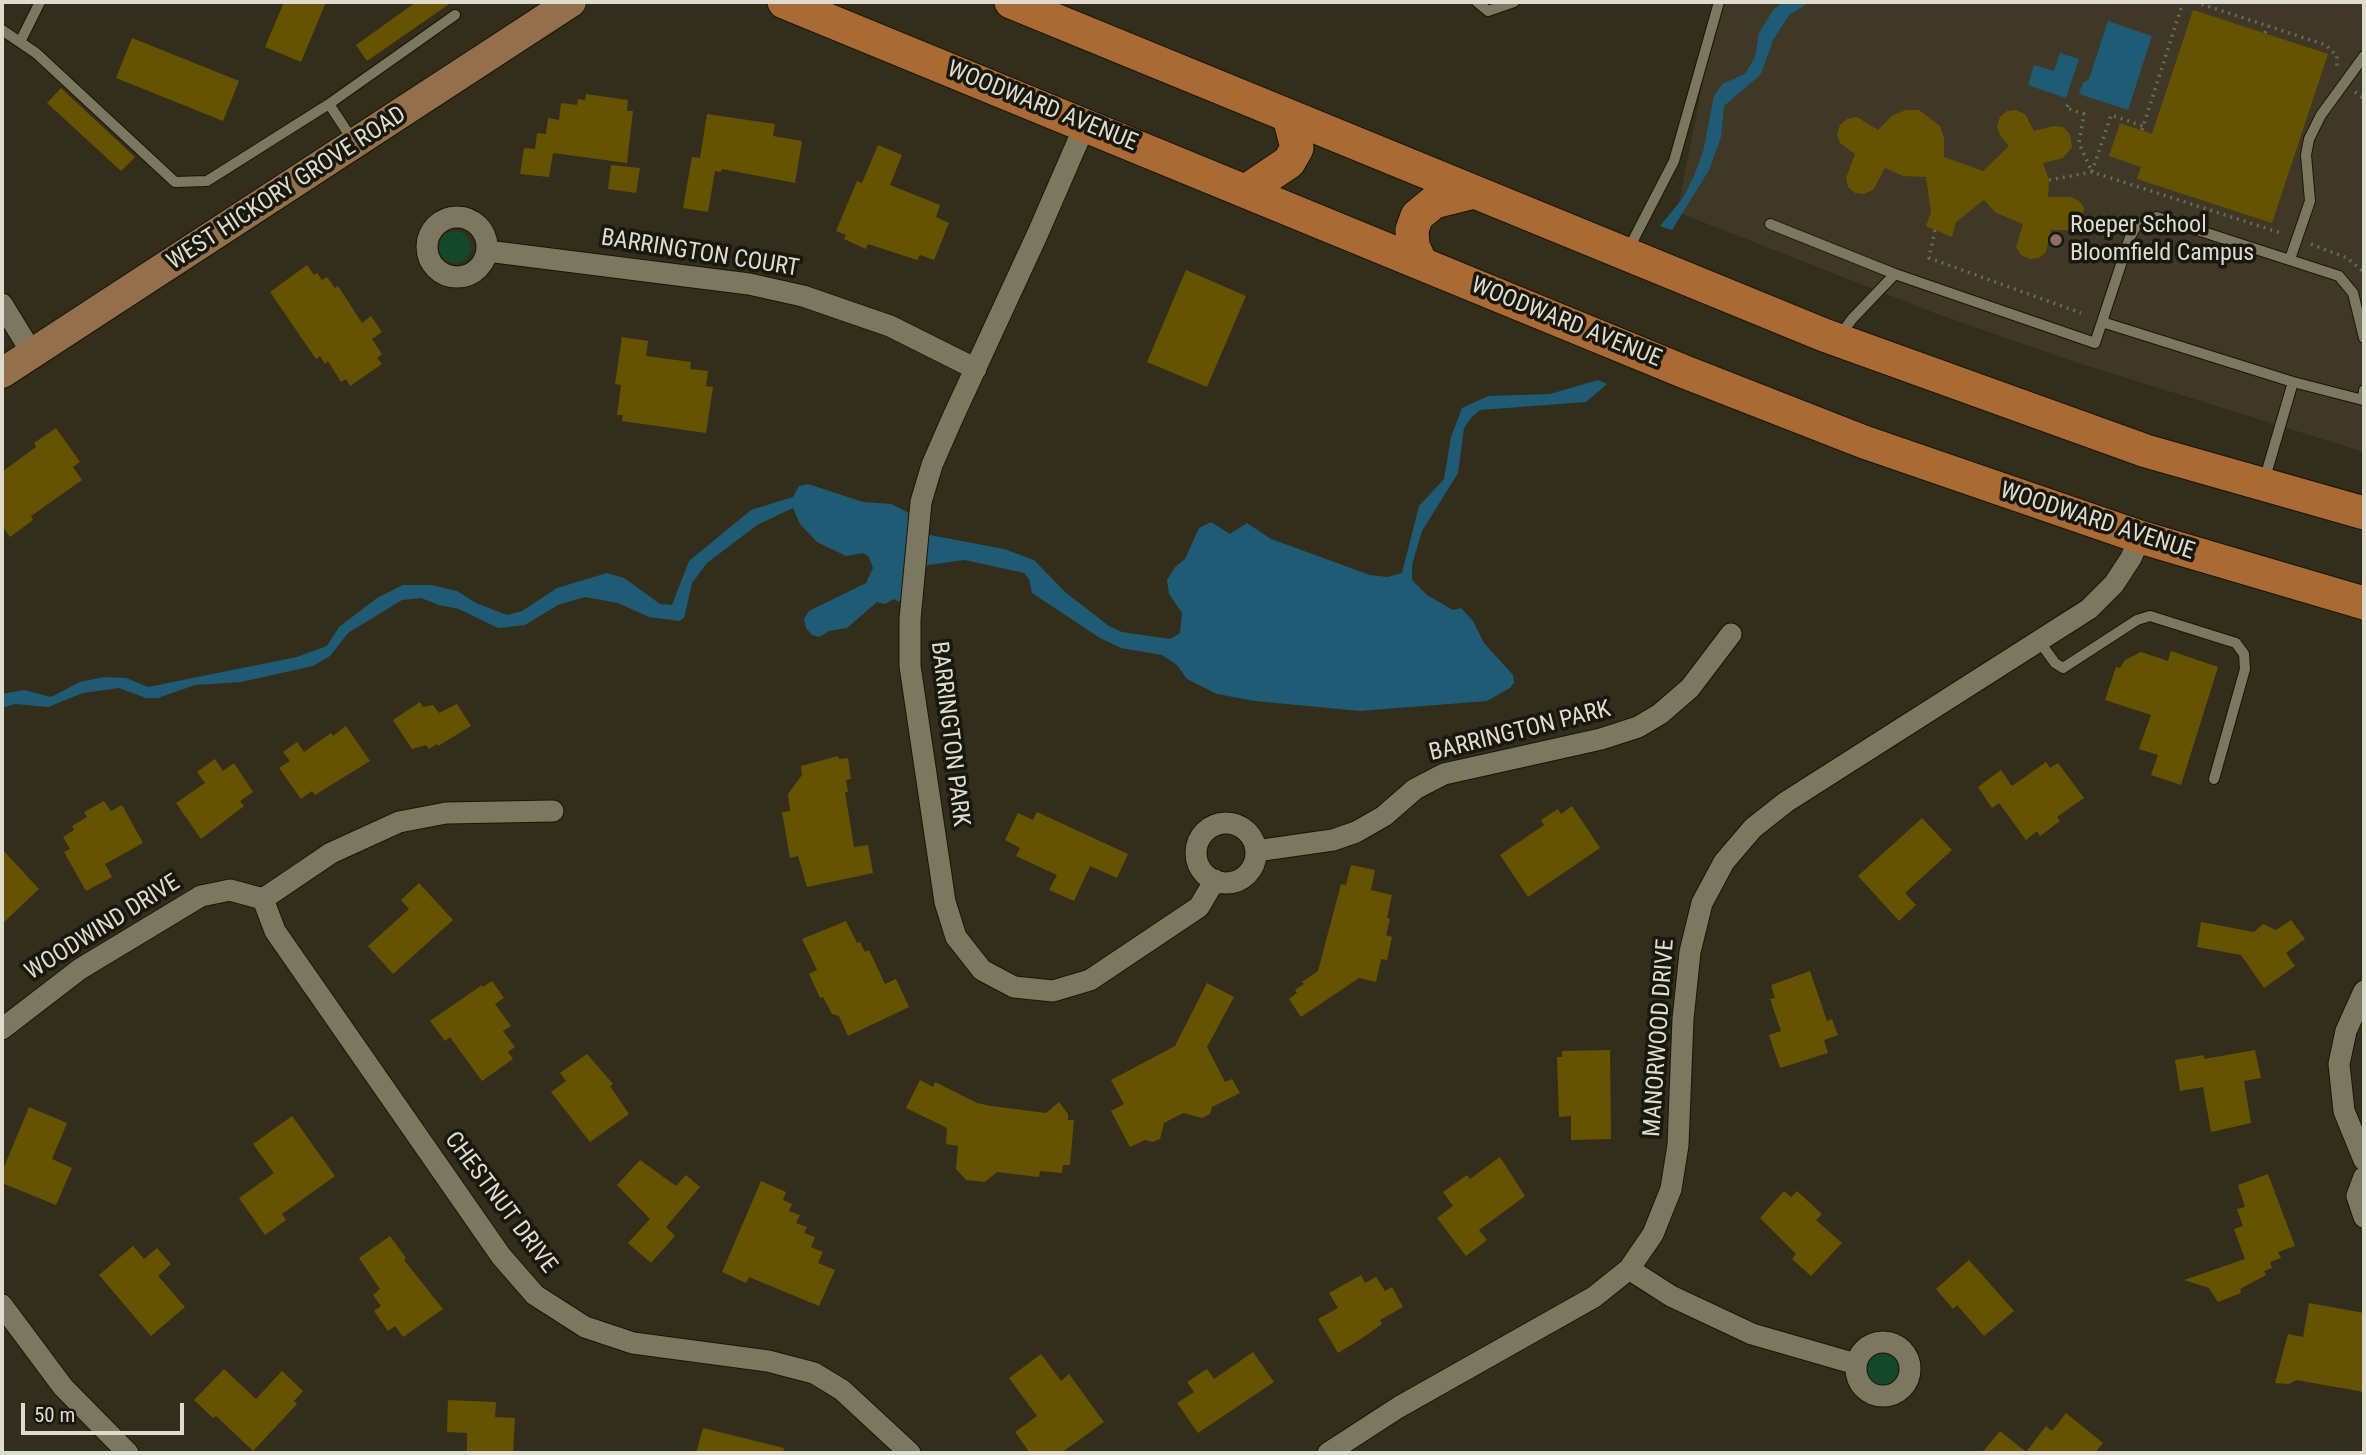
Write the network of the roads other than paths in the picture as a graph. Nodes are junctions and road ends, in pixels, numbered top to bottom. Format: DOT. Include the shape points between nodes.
graph roads {
  1 [pos="40,2"];
  2 [pos="571,2"];
  3 [pos="784,2"];
  4 [pos="1011,2"];
  5 [pos="1477,2"];
  6 [pos="1514,2"];
  7 [pos="1719,2"];
  8 [pos="455,15"];
  9 [pos="2,30"];
  10 [pos="20,42"];
  11 [pos="2364,57"];
  12 [pos="329,104"];
  13 [pos="1289,117"];
  14 [pos="1085,125"];
  15 [pos="356,145"];
  16 [pos="1246,191"];
  17 [pos="1474,192"];
  18 [pos="1770,224"];
  19 [pos="487,251"];
  20 [pos="1626,254"];
  21 [pos="2290,260"];
  22 [pos="1421,263"];
  23 [pos="1895,274"];
  24 [pos="2,304"];
  25 [pos="2102,322"];
  26 [pos="2364,338"];
  27 [pos="1837,340"];
  28 [pos="32,353"];
  29 [pos="975,369"];
  30 [pos="2,373"];
  31 [pos="2293,382"];
  32 [pos="2364,396"];
  33 [pos="2263,484"];
  34 [pos="2364,513"];
  35 [pos="2140,537"];
  36 [pos="2364,603"];
  37 [pos="1731,634"];
  38 [pos="2039,641"];
  39 [pos="2214,779"];
  40 [pos="553,811"];
  41 [pos="1256,851"];
  42 [pos="1215,880"];
  43 [pos="263,899"];
  44 [pos="2364,991"];
  45 [pos="2,1029"];
  46 [pos="2364,1160"];
  47 [pos="2364,1177"];
  48 [pos="2364,1217"];
  49 [pos="1629,1269"];
  50 [pos="2,1306"];
  51 [pos="1856,1364"];
  52 [pos="128,1453"];
  53 [pos="910,1453"];
  54 [pos="1328,1453"];
  1 -- 10 [label="lane"];
  2 -- 15 [label="street, WEST HICKORY GROVE ROAD"];
  3 -- 14 [label="main road, WOODWARD AVENUE"];
  4 -- 13 [label="main road"];
  5 -- 6 [label="lane" via="1488,11"];
  7 -- 20 [label="lane" via="1674,160"];
  8 -- 12 [label="lane"];
  9 -- 10 [label="lane"];
  10 -- 12 [label="lane" via="174,182 207,180"];
  11 -- 21 [label="lane" via="2309,139 2306,155 2311,201"];
  12 -- 15 [label="lane"];
  13 -- 16 [label="main road" via="1297,148 1289,162"];
  13 -- 17 [label="main road"];
  14 -- 16 [label="main road, WOODWARD AVENUE"];
  14 -- 29 [label="street, BARRINGTON PARK"];
  15 -- 28 [label="street, WEST HICKORY GROVE ROAD"];
  16 -- 22 [label="main road, WOODWARD AVENUE"];
  17 -- 20 [label="main road"];
  17 -- 22 [label="main road" via="1434,202 1417,216 1413,246"];
  18 -- 23 [label="lane"];
  19 -- 29 [label="street, BARRINGTON COURT" via="776,289 856,312"];
  20 -- 27 [label="main road"];
  21 -- 25 [label="lane" via="2167,218 2146,219 2130,237"];
  21 -- 26 [label="lane" via="2346,281"];
  22 -- 35 [label="main road, WOODWARD AVENUE" via="1864,442"];
  23 -- 25 [label="lane" via="2095,343"];
  23 -- 27 [label="lane"];
  24 -- 28 [label="street"];
  25 -- 31 [label="lane"];
  27 -- 33 [label="main road" via="2146,451"];
  28 -- 30 [label="street, WEST HICKORY GROVE ROAD"];
  29 -- 42 [label="street, BARRINGTON PARK" via="932,465 921,502 910,619 911,683 948,919 960,946 982,970 1007,985 1060,990 1083,984 1199,907"];
  31 -- 32 [label="lane"];
  31 -- 33 [label="lane"];
  33 -- 34 [label="main road"];
  35 -- 36 [label="main road, WOODWARD AVENUE"];
  35 -- 38 [label="street, MANORWOOD DRIVE" via="2114,584 2089,609"];
  37 -- 41 [label="street, BARRINGTON PARK" via="1690,688 1638,727 1444,774 1356,832 1333,840"];
  38 -- 39 [label="lane" via="2063,668 2150,616 2236,643 2244,654 2245,669"];
  38 -- 49 [label="street, MANORWOOD DRIVE" via="1786,802 1753,828 1724,862 1702,903 1692,944 1671,1189 1653,1234"];
  40 -- 43 [label="street" via="446,813 399,822 331,853"];
  41 -- 42 [label="street" via="1247,874 1231,882"];
  41 -- 42 [label="street" via="1244,828 1227,823 1209,828 1199,842 1198,860"];
  43 -- 45 [label="street, WOODWIND DRIVE" via="230,890 201,896 79,969"];
  43 -- 53 [label="street, CHESTNUT DRIVE" via="275,932 501,1256 535,1295 585,1327 633,1343 768,1361 814,1373 842,1390"];
  44 -- 46 [label="street" via="2346,1031 2339,1082"];
  47 -- 48 [label="street" via="2357,1196"];
  49 -- 51 [label="street" via="1726,1323 1786,1346"];
  49 -- 54 [label="street, MANORWOOD DRIVE" via="1594,1297 1399,1407"];
  50 -- 52 [label="street" via="63,1387"];
}
